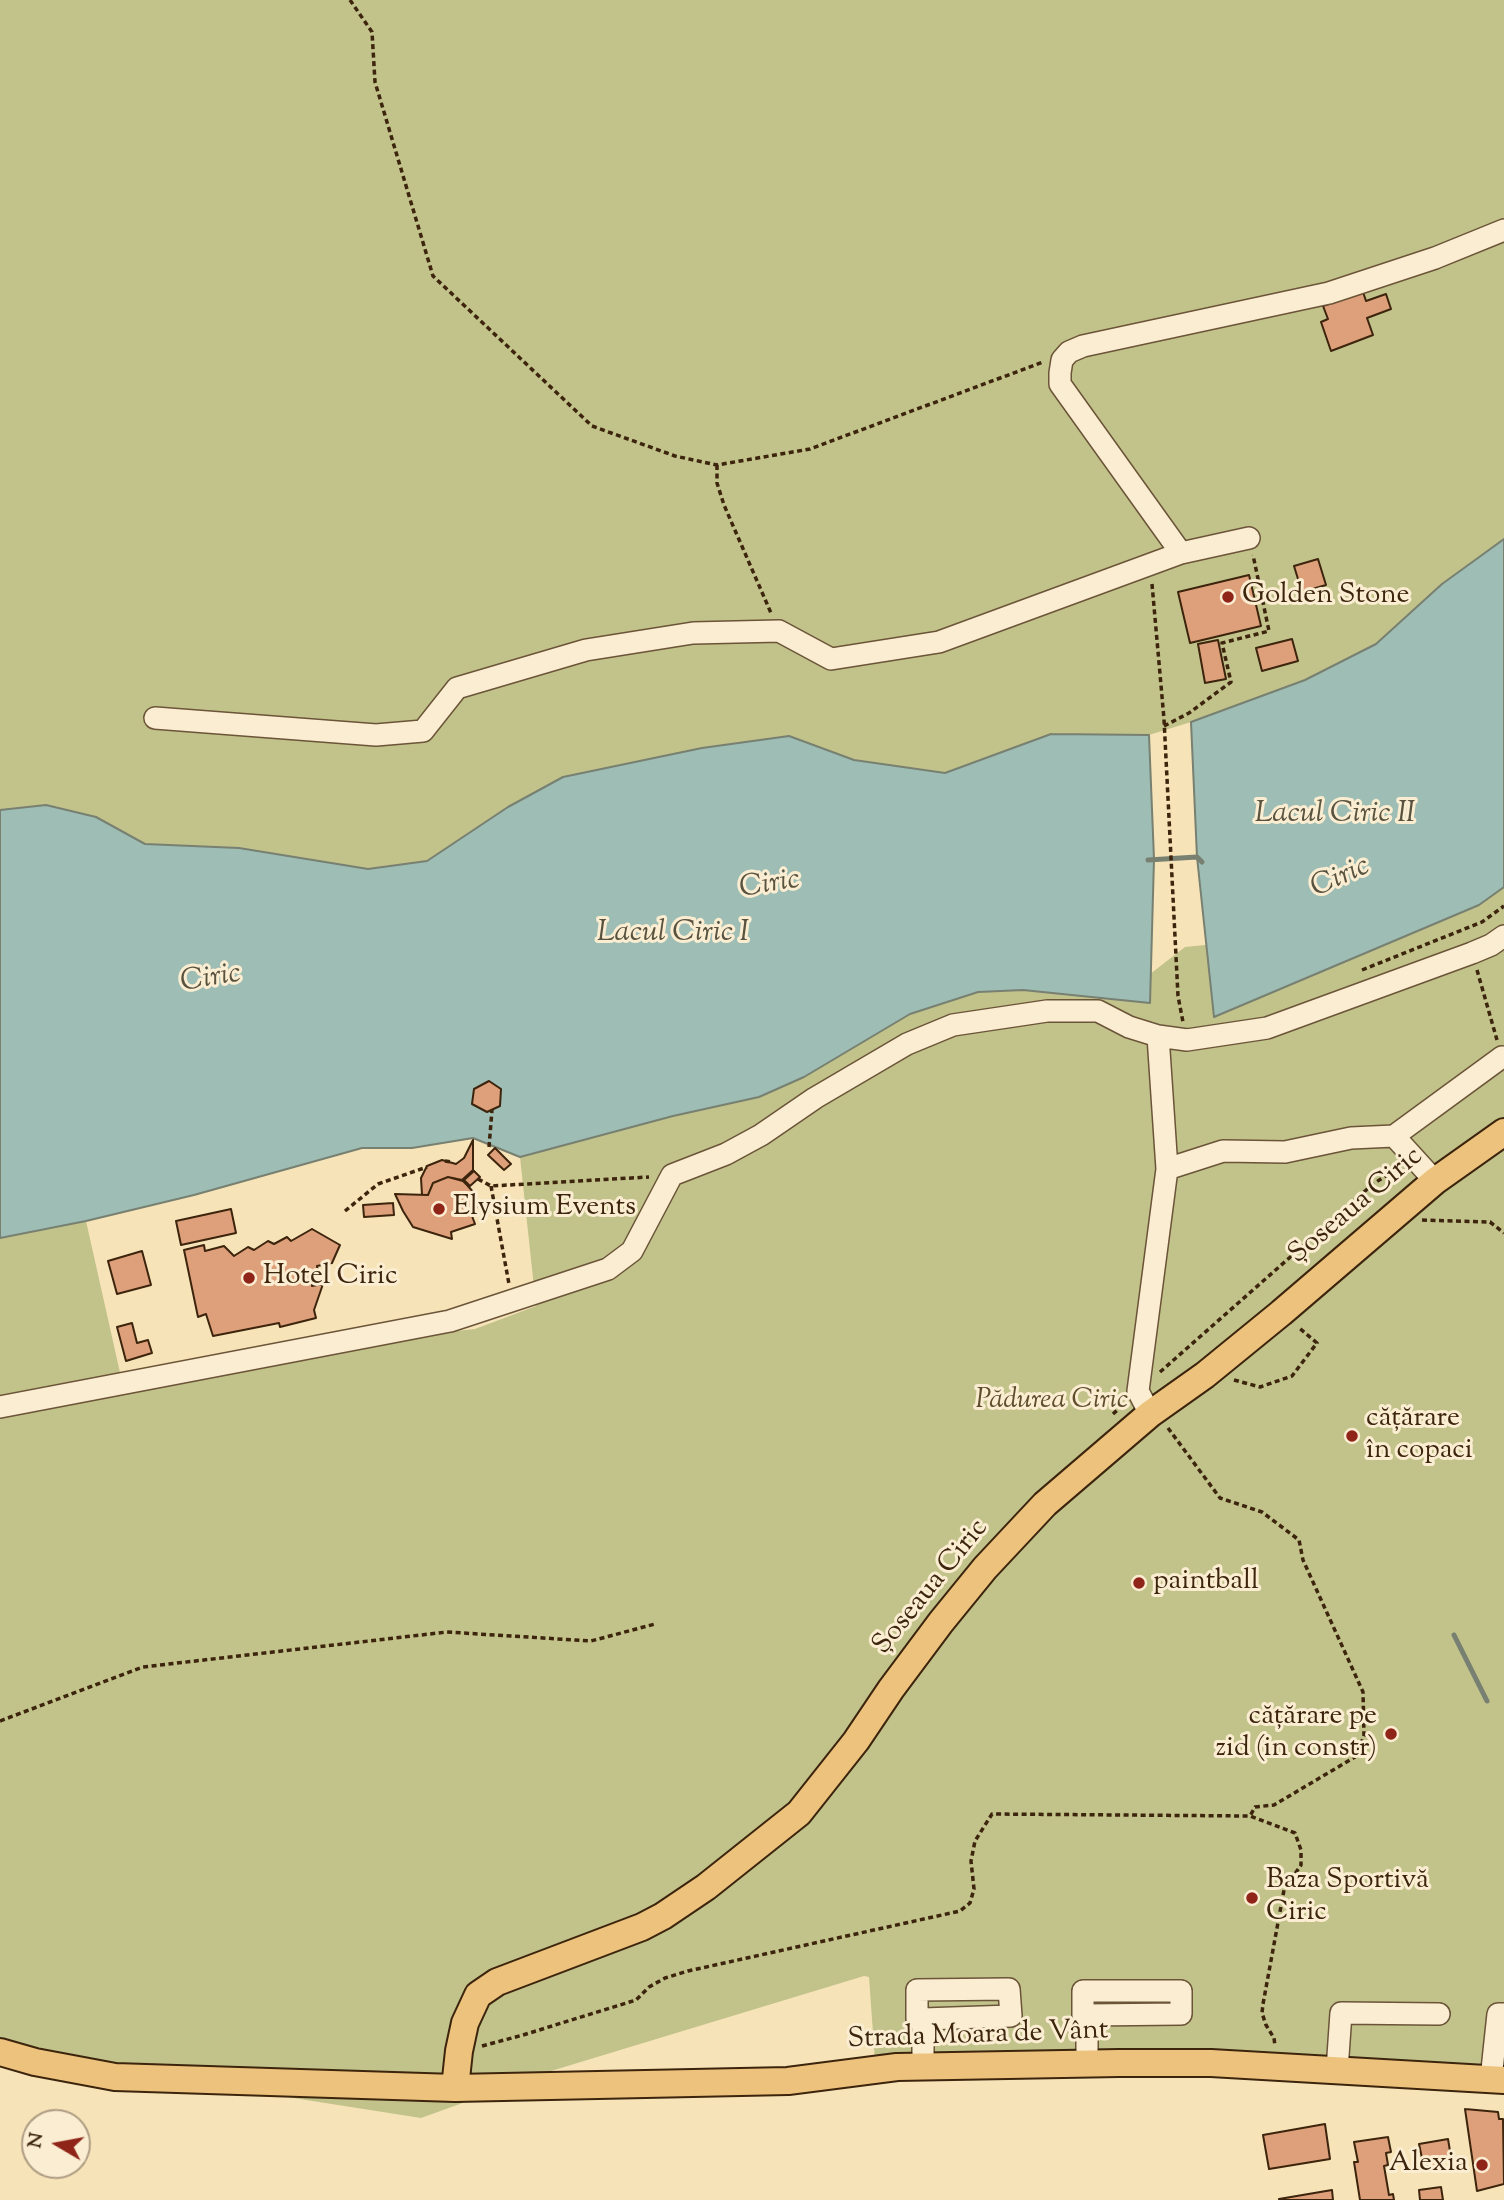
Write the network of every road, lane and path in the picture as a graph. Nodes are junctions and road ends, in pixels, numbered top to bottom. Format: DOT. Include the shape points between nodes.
graph roads {
  1 [pos="350,0"];
  2 [pos="1504,230"];
  3 [pos="1062,360"];
  4 [pos="716,465"];
  5 [pos="1251,545"];
  6 [pos="1181,553"];
  7 [pos="1150,564"];
  8 [pos="779,631"];
  9 [pos="155,718"];
  10 [pos="1165,728"];
  11 [pos="1504,936"];
  12 [pos="1472,953"];
  13 [pos="1178,996"];
  14 [pos="1158,1035"];
  15 [pos="1502,1057"];
  16 [pos="492,1110"];
  17 [pos="1504,1132"];
  18 [pos="1395,1136"];
  19 [pos="489,1147"];
  20 [pos="1401,1166"];
  21 [pos="426,1167"];
  22 [pos="1167,1169"];
  23 [pos="672,1175"];
  24 [pos="478,1179"];
  25 [pos="1435,1181"];
  26 [pos="491,1186"];
  27 [pos="345,1211"];
  28 [pos="1396,1215"];
  29 [pos="1504,1233"];
  30 [pos="512,1300"];
  31 [pos="1281,1313"];
  32 [pos="1205,1375"];
  33 [pos="1138,1391"];
  34 [pos="1173,1396"];
  35 [pos="0,1408"];
  36 [pos="1150,1414"];
  37 [pos="1109,1418"];
  38 [pos="655,1624"];
  39 [pos="0,1721"];
  40 [pos="1250,1816"];
  41 [pos="1439,2014"];
  42 [pos="1504,2014"];
  43 [pos="1087,2015"];
  44 [pos="923,2019"];
  45 [pos="459,2051"];
  46 [pos="0,2052"];
  47 [pos="1087,2063"];
  48 [pos="923,2067"];
  49 [pos="1279,2067"];
  50 [pos="1337,2070"];
  51 [pos="1498,2079"];
  52 [pos="455,2088"];
  1 -- 4 [label="path" via="372,32 375,82 433,276 592,426 675,456"];
  2 -- 3 [label="street" via="1329,293 1083,346"];
  3 -- 4 [label="path" via="1051,360 810,449"];
  3 -- 6 [label="street" via="1060,384"];
  4 -- 8 [label="path" via="724,505"];
  5 -- 6 [label="street"];
  5 -- 10 [label="path" via="1269,631 1222,643 1231,682"];
  6 -- 7 [label="street"];
  7 -- 8 [label="street" via="939,642 831,659"];
  7 -- 10 [label="path"];
  8 -- 9 [label="street" via="693,633 586,650 457,688 423,731 376,735"];
  10 -- 13 [label="path"];
  11 -- 12 [label="street"];
  12 -- 14 [label="street" via="1267,1028 1187,1040"];
  12 -- 15 [label="path"];
  14 -- 22 [label="street"];
  14 -- 23 [label="street" via="1098,1011 1047,1011 953,1025 907,1044 750,1142"];
  15 -- 18 [label="street"];
  16 -- 19 [label="path"];
  17 -- 25 [label="main road, Șoseaua Ciric"];
  18 -- 22 [label="street" via="1351,1138 1285,1152 1223,1151"];
  18 -- 25 [label="street"];
  20 -- 33 [label="path" via="1373,1184"];
  21 -- 27 [label="path" via="378,1184"];
  22 -- 33 [label="street"];
  23 -- 26 [label="path"];
  23 -- 30 [label="street" via="632,1251 608,1269"];
  24 -- 26 [label="path"];
  25 -- 28 [label="main road, Șoseaua Ciric"];
  26 -- 30 [label="path"];
  28 -- 29 [label="path" via="1432,1222 1490,1222"];
  28 -- 31 [label="main road, Șoseaua Ciric"];
  30 -- 35 [label="street" via="450,1321"];
  31 -- 32 [label="main road, Șoseaua Ciric"];
  31 -- 32 [label="path" via="1317,1343 1292,1376 1260,1387"];
  32 -- 34 [label="main road, Șoseaua Ciric"];
  33 -- 36 [label="street"];
  33 -- 37 [label="path"];
  34 -- 36 [label="main road, Șoseaua Ciric"];
  34 -- 40 [label="path" via="1166,1426 1220,1497 1262,1512 1299,1540 1303,1560 1363,1692 1364,1736 1355,1757 1274,1805 1255,1807"];
  36 -- 45 [label="main road, Șoseaua Ciric" via="1045,1504 985,1568 799,1813 663,1916 497,1982 478,1995"];
  38 -- 39 [label="path" via="591,1641 447,1632 143,1667"];
  40 -- 45 [label="path" via="992,1814 975,1841 971,1861 974,1889 970,1903 960,1911 688,1971 665,1978 636,2000"];
  40 -- 49 [label="path" via="1295,1833 1301,1850 1301,1865 1284,1890 1262,2013 1274,2038"];
  41 -- 50 [label="street" via="1340,2013"];
  42 -- 51 [label="street" via="1497,2014"];
  43 -- 47 [label="street"];
  44 -- 48 [label="street"];
  45 -- 52 [label="main road, Șoseaua Ciric"];
  46 -- 52 [label="main road, Strada Moara de Vânt" via="115,2077"];
  47 -- 48 [label="main road, Strada Moara de Vânt"];
  47 -- 49 [label="main road, Strada Moara de Vânt"];
  48 -- 52 [label="main road, Strada Moara de Vânt" via="789,2081"];
  49 -- 50 [label="main road, Strada Moara de Vânt"];
  50 -- 51 [label="main road, Strada Moara de Vânt"];
}
